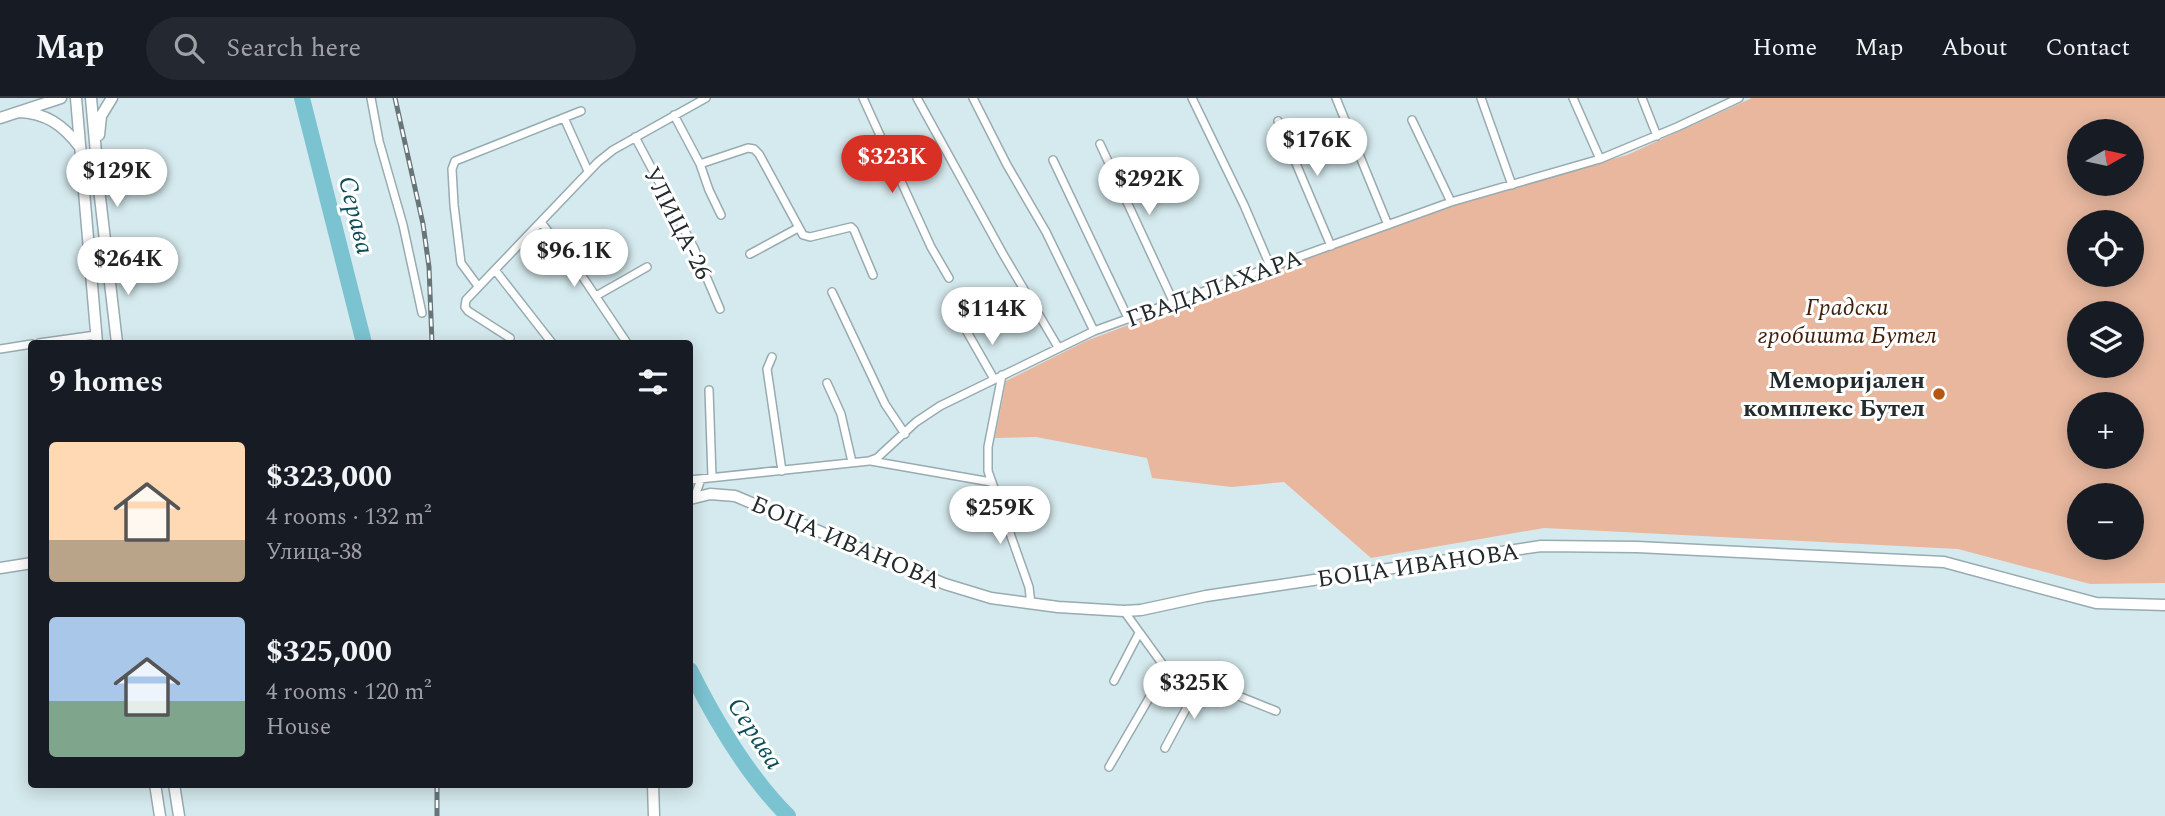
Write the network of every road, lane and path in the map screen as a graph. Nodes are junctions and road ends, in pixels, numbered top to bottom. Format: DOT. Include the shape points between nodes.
graph roads {
  1 [pos="38,98"];
  2 [pos="61,98"];
  3 [pos="76,98"];
  4 [pos="91,98"];
  5 [pos="112,98"];
  6 [pos="372,98"];
  7 [pos="706,98"];
  8 [pos="863,98"];
  9 [pos="917,98"];
  10 [pos="973,98"];
  11 [pos="1192,98"];
  12 [pos="1336,98"];
  13 [pos="1480,98"];
  14 [pos="1573,98"];
  15 [pos="1642,98"];
  16 [pos="1739,98"];
  17 [pos="581,111"];
  18 [pos="19,112"];
  19 [pos="674,116"];
  20 [pos="0,118"];
  21 [pos="565,120"];
  22 [pos="1412,120"];
  23 [pos="1278,121"];
  24 [pos="1657,136"];
  25 [pos="635,137"];
  26 [pos="1100,144"];
  27 [pos="79,147"];
  28 [pos="1600,159"];
  29 [pos="1053,160"];
  30 [pos="700,164"];
  31 [pos="97,166"];
  32 [pos="588,171"];
  33 [pos="1512,185"];
  34 [pos="1451,202"];
  35 [pos="721,215"];
  36 [pos="541,222"];
  37 [pos="1388,225"];
  38 [pos="798,228"];
  39 [pos="1331,246"];
  40 [pos="750,254"];
  41 [pos="647,267"];
  42 [pos="1271,268"];
  43 [pos="495,270"];
  44 [pos="873,275"];
  45 [pos="948,278"];
  46 [pos="478,286"];
  47 [pos="832,292"];
  48 [pos="596,296"];
  49 [pos="1173,302"];
  50 [pos="720,309"];
  51 [pos="422,313"];
  52 [pos="1128,318"];
  53 [pos="966,330"];
  54 [pos="1094,331"];
  55 [pos="510,338"];
  56 [pos="97,339"];
  57 [pos="117,340"];
  58 [pos="550,340"];
  59 [pos="625,340"];
  60 [pos="28,345"];
  61 [pos="1058,347"];
  62 [pos="0,349"];
  63 [pos="772,357"];
  64 [pos="998,377"];
  65 [pos="827,383"];
  66 [pos="709,390"];
  67 [pos="905,433"];
  68 [pos="869,461"];
  69 [pos="852,463"];
  70 [pos="782,471"];
  71 [pos="712,477"];
  72 [pos="701,479"];
  73 [pos="693,480"];
  74 [pos="991,482"];
  75 [pos="693,495"];
  76 [pos="693,497"];
  77 [pos="28,564"];
  78 [pos="0,568"];
  79 [pos="1031,604"];
  80 [pos="2165,605"];
  81 [pos="1124,611"];
  82 [pos="1139,633"];
  83 [pos="1166,669"];
  84 [pos="1114,681"];
  85 [pos="1192,696"];
  86 [pos="1276,711"];
  87 [pos="1165,748"];
  88 [pos="1109,767"];
  89 [pos="156,788"];
  90 [pos="175,788"];
  91 [pos="653,788"];
  92 [pos="160,816"];
  93 [pos="179,816"];
  94 [pos="654,816"];
  1 -- 18 [label="street"];
  2 -- 18 [label="street"];
  3 -- 27 [label="street"];
  4 -- 31 [label="street"];
  5 -- 31 [label="street" via="102,116"];
  6 -- 51 [label="street"];
  7 -- 19 [label="street"];
  8 -- 45 [label="street"];
  9 -- 61 [label="street"];
  10 -- 54 [label="street"];
  11 -- 42 [label="street"];
  12 -- 37 [label="street"];
  13 -- 33 [label="street"];
  14 -- 28 [label="street"];
  15 -- 24 [label="street"];
  16 -- 24 [label="street, ГВАДАЛАХАРА"];
  17 -- 21 [label="street"];
  18 -- 20 [label="street"];
  18 -- 27 [label="street" via="58,123"];
  19 -- 25 [label="street"];
  19 -- 30 [label="street"];
  21 -- 32 [label="street"];
  21 -- 46 [label="street" via="455,161 454,205 461,263"];
  22 -- 34 [label="street"];
  23 -- 39 [label="street"];
  24 -- 28 [label="street, ГВАДАЛАХАРА"];
  25 -- 32 [label="street"];
  25 -- 50 [label="street, УЛИЦА-26" via="694,248"];
  26 -- 49 [label="street"];
  27 -- 56 [label="street"];
  28 -- 33 [label="street, ГВАДАЛАХАРА"];
  29 -- 52 [label="street"];
  30 -- 35 [label="street"];
  30 -- 38 [label="street" via="748,148 757,151"];
  31 -- 57 [label="street"];
  32 -- 36 [label="street"];
  33 -- 34 [label="street, ГВАДАЛАХАРА"];
  34 -- 37 [label="street, ГВАДАЛАХАРА"];
  36 -- 43 [label="street"];
  36 -- 48 [label="street"];
  37 -- 39 [label="street, ГВАДАЛАХАРА"];
  38 -- 40 [label="street"];
  38 -- 44 [label="street" via="810,237 854,230"];
  39 -- 42 [label="street, ГВАДАЛАХАРА"];
  41 -- 48 [label="street"];
  42 -- 49 [label="street, ГВАДАЛАХАРА"];
  43 -- 46 [label="street"];
  43 -- 58 [label="street"];
  46 -- 55 [label="street" via="465,307"];
  47 -- 67 [label="street" via="885,404"];
  48 -- 59 [label="street"];
  49 -- 52 [label="street, ГВАДАЛАХАРА"];
  52 -- 54 [label="street, ГВАДАЛАХАРА"];
  53 -- 64 [label="street"];
  54 -- 61 [label="street, ГВАДАЛАХАРА"];
  60 -- 62 [label="street"];
  61 -- 64 [label="street, ГВАДАЛАХАРА"];
  63 -- 70 [label="street" via="767,369"];
  64 -- 67 [label="street, ГВАДАЛАХАРА" via="940,406"];
  64 -- 74 [label="street" via="988,447"];
  65 -- 69 [label="street" via="841,414"];
  66 -- 71 [label="street"];
  67 -- 68 [label="street, ГВАДАЛАХАРА" via="884,454"];
  68 -- 69 [label="street, ГВАДАЛАХАРА"];
  68 -- 74 [label="street"];
  69 -- 70 [label="street, ГВАДАЛАХАРА"];
  70 -- 71 [label="street, ГВАДАЛАХАРА"];
  71 -- 72 [label="street, ГВАДАЛАХАРА"];
  72 -- 73 [label="street, ГВАДАЛАХАРА"];
  72 -- 75 [label="street"];
  74 -- 79 [label="street" via="1027,579"];
  76 -- 79 [label="street, БОЦА ИВАНОВА" via="735,496 945,584"];
  77 -- 78 [label="street"];
  79 -- 81 [label="street, БОЦА ИВАНОВА"];
  80 -- 81 [label="street, БОЦА ИВАНОВА" via="2096,603 1944,562 1541,546"];
  81 -- 82 [label="street"];
  82 -- 83 [label="street"];
  82 -- 84 [label="street"];
  83 -- 85 [label="street"];
  83 -- 88 [label="street"];
  85 -- 86 [label="street" via="1202,681"];
  85 -- 87 [label="street"];
  89 -- 92 [label="street"];
  90 -- 93 [label="street"];
  91 -- 94 [label="street"];
}
